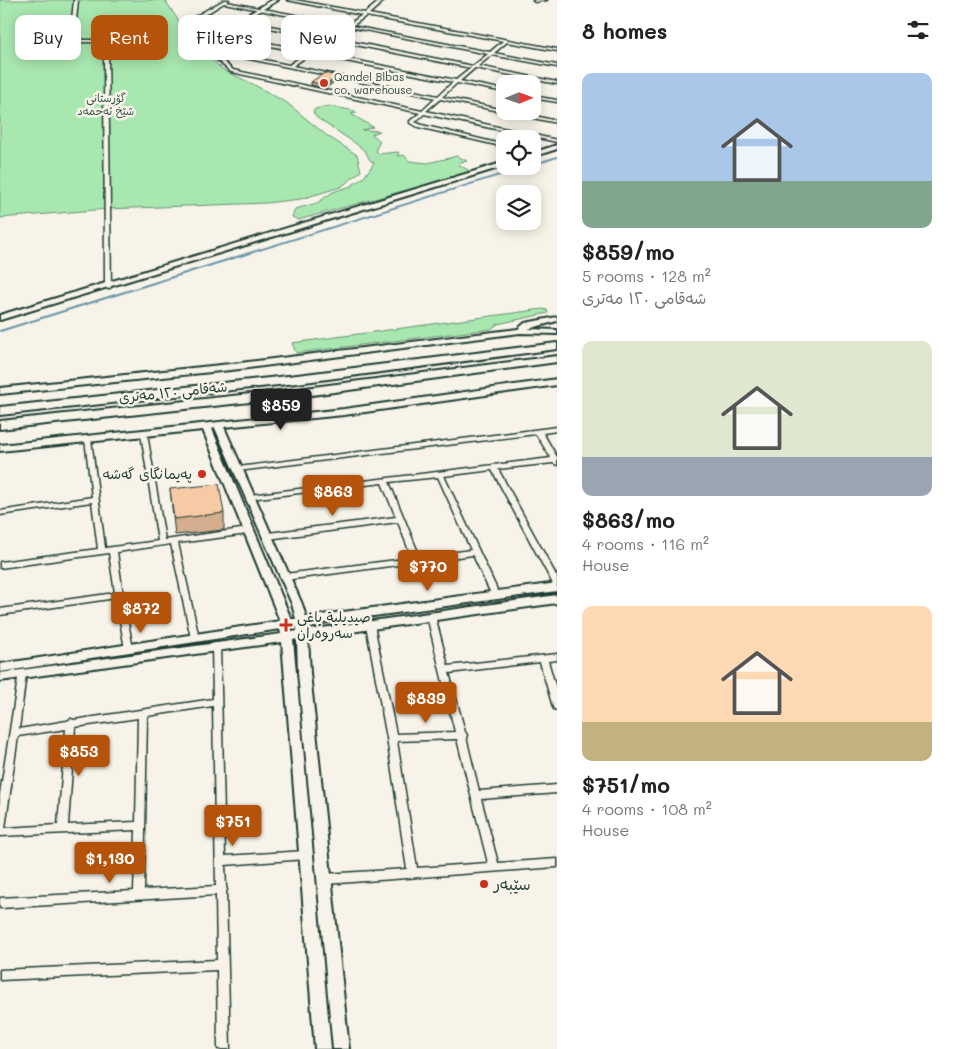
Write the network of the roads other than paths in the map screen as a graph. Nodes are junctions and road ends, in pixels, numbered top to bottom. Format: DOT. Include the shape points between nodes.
graph roads {
  1 [pos="76,0"];
  2 [pos="276,0"];
  3 [pos="289,0"];
  4 [pos="383,0"];
  5 [pos="545,0"];
  6 [pos="225,1"];
  7 [pos="535,1"];
  8 [pos="260,9"];
  9 [pos="202,14"];
  10 [pos="366,14"];
  11 [pos="207,15"];
  12 [pos="250,15"];
  13 [pos="291,15"];
  14 [pos="355,22"];
  15 [pos="355,27"];
  16 [pos="507,40"];
  17 [pos="355,44"];
  18 [pos="557,50"];
  19 [pos="491,53"];
  20 [pos="220,60"];
  21 [pos="264,60"];
  22 [pos="299,60"];
  23 [pos="349,60"];
  24 [pos="290,66"];
  25 [pos="557,66"];
  26 [pos="474,67"];
  27 [pos="456,82"];
  28 [pos="557,83"];
  29 [pos="496,89"];
  30 [pos="438,97"];
  31 [pos="541,98"];
  32 [pos="557,101"];
  33 [pos="496,109"];
  34 [pos="420,112"];
  35 [pos="541,119"];
  36 [pos="557,122"];
  37 [pos="557,141"];
  38 [pos="496,144"];
  39 [pos="557,148"];
  40 [pos="541,152"];
  41 [pos="496,167"];
  42 [pos="108,287"];
  43 [pos="0,318"];
  44 [pos="557,319"];
  45 [pos="520,331"];
  46 [pos="557,332"];
  47 [pos="557,346"];
  48 [pos="557,359"];
  49 [pos="557,382"];
  50 [pos="0,391"];
  51 [pos="0,411"];
  52 [pos="0,426"];
  53 [pos="219,426"];
  54 [pos="207,428"];
  55 [pos="557,429"];
  56 [pos="538,431"];
  57 [pos="144,434"];
  58 [pos="88,439"];
  59 [pos="0,448"];
  60 [pos="556,462"];
  61 [pos="494,468"];
  62 [pos="238,469"];
  63 [pos="440,474"];
  64 [pos="385,481"];
  65 [pos="250,498"];
  66 [pos="96,500"];
  67 [pos="236,500"];
  68 [pos="0,512"];
  69 [pos="401,519"];
  70 [pos="248,531"];
  71 [pos="268,536"];
  72 [pos="174,541"];
  73 [pos="162,543"];
  74 [pos="113,550"];
  75 [pos="102,551"];
  76 [pos="476,552"];
  77 [pos="417,560"];
  78 [pos="0,565"];
  79 [pos="285,577"];
  80 [pos="557,585"];
  81 [pos="119,595"];
  82 [pos="496,596"];
  83 [pos="557,599"];
  84 [pos="0,612"];
  85 [pos="431,616"];
  86 [pos="370,625"];
  87 [pos="302,628"];
  88 [pos="287,630"];
  89 [pos="195,638"];
  90 [pos="216,646"];
  91 [pos="129,649"];
  92 [pos="557,657"];
  93 [pos="543,659"];
  94 [pos="0,668"];
  95 [pos="445,670"];
  96 [pos="22,674"];
  97 [pos="0,677"];
  98 [pos="217,702"];
  99 [pos="557,707"];
  100 [pos="143,713"];
  101 [pos="71,723"];
  102 [pos="14,733"];
  103 [pos="462,735"];
  104 [pos="392,738"];
  105 [pos="557,789"];
  106 [pos="476,795"];
  107 [pos="1,807"];
  108 [pos="140,826"];
  109 [pos="0,828"];
  110 [pos="62,829"];
  111 [pos="0,832"];
  112 [pos="306,855"];
  113 [pos="221,861"];
  114 [pos="557,864"];
  115 [pos="494,868"];
  116 [pos="413,873"];
  117 [pos="325,879"];
  118 [pos="222,890"];
  119 [pos="138,894"];
  120 [pos="0,903"];
  121 [pos="222,965"];
  122 [pos="0,975"];
  123 [pos="224,1049"];
  124 [pos="322,1049"];
  125 [pos="341,1049"];
  1 -- 42 [label="street" via="72,40 96,41 104,44 106,50"];
  2 -- 8 [label="street"];
  3 -- 10 [label="street"];
  4 -- 10 [label="street"];
  5 -- 7 [label="street"];
  6 -- 8 [label="street"];
  6 -- 9 [label="street"];
  8 -- 12 [label="street"];
  8 -- 13 [label="street"];
  9 -- 11 [label="street"];
  10 -- 14 [label="street"];
  10 -- 16 [label="street"];
  15 -- 19 [label="street"];
  16 -- 18 [label="street"];
  16 -- 19 [label="street"];
  17 -- 26 [label="street"];
  19 -- 25 [label="street"];
  19 -- 26 [label="street"];
  20 -- 34 [label="street" via="232,70"];
  21 -- 24 [label="street"];
  22 -- 24 [label="street"];
  23 -- 27 [label="street"];
  24 -- 30 [label="street"];
  26 -- 27 [label="street"];
  26 -- 28 [label="street"];
  27 -- 29 [label="street"];
  27 -- 30 [label="street"];
  30 -- 33 [label="street"];
  30 -- 34 [label="street"];
  31 -- 32 [label="street"];
  34 -- 37 [label="street"];
  34 -- 38 [label="street" via="413,124"];
  35 -- 36 [label="street"];
  39 -- 40 [label="street"];
  41 -- 42 [label="street"];
  42 -- 43 [label="street"];
  44 -- 45 [label="street"];
  45 -- 46 [label="street"];
  45 -- 50 [label="street" via="240,366"];
  47 -- 51 [label="highway, شەقامی ١٢٠ مەتری" via="297,379"];
  48 -- 52 [label="highway, شەقامی ١٢٠ مەتری" via="297,393"];
  49 -- 53 [label="street"];
  53 -- 54 [label="street"];
  53 -- 62 [label="street"];
  54 -- 57 [label="street"];
  54 -- 67 [label="street"];
  55 -- 56 [label="street"];
  56 -- 60 [label="street"];
  56 -- 62 [label="street"];
  57 -- 58 [label="street"];
  57 -- 73 [label="street"];
  58 -- 59 [label="street"];
  58 -- 66 [label="street"];
  60 -- 61 [label="street"];
  61 -- 63 [label="street"];
  61 -- 80 [label="street"];
  62 -- 65 [label="street"];
  63 -- 64 [label="street"];
  63 -- 76 [label="street"];
  64 -- 65 [label="street"];
  64 -- 69 [label="street"];
  65 -- 67 [label="street"];
  65 -- 71 [label="street"];
  66 -- 68 [label="street"];
  66 -- 75 [label="street"];
  67 -- 70 [label="street"];
  69 -- 71 [label="street"];
  69 -- 77 [label="street"];
  70 -- 72 [label="street"];
  70 -- 88 [label="street" via="282,608"];
  71 -- 79 [label="street"];
  72 -- 73 [label="street"];
  72 -- 89 [label="street"];
  73 -- 74 [label="street"];
  74 -- 75 [label="street"];
  74 -- 81 [label="street"];
  75 -- 78 [label="street"];
  76 -- 77 [label="street"];
  76 -- 82 [label="street"];
  77 -- 79 [label="street"];
  79 -- 87 [label="street" via="297,604"];
  80 -- 82 [label="street"];
  81 -- 84 [label="street"];
  81 -- 91 [label="street"];
  82 -- 87 [label="street"];
  83 -- 85 [label="street"];
  85 -- 86 [label="street"];
  85 -- 95 [label="street"];
  86 -- 87 [label="street"];
  86 -- 104 [label="street"];
  87 -- 88 [label="street"];
  87 -- 117 [label="street"];
  88 -- 89 [label="street"];
  88 -- 90 [label="street"];
  88 -- 112 [label="street"];
  89 -- 91 [label="street"];
  90 -- 96 [label="street"];
  90 -- 98 [label="street"];
  91 -- 94 [label="street"];
  92 -- 93 [label="street"];
  93 -- 95 [label="street"];
  93 -- 99 [label="street"];
  95 -- 103 [label="street"];
  96 -- 97 [label="street"];
  96 -- 102 [label="street"];
  98 -- 100 [label="street"];
  98 -- 113 [label="street"];
  100 -- 101 [label="street"];
  100 -- 108 [label="street"];
  101 -- 102 [label="street"];
  101 -- 110 [label="street"];
  102 -- 107 [label="street"];
  103 -- 104 [label="street"];
  103 -- 106 [label="street"];
  104 -- 116 [label="street"];
  105 -- 106 [label="street"];
  106 -- 115 [label="street"];
  107 -- 109 [label="street"];
  108 -- 110 [label="street"];
  108 -- 119 [label="street"];
  110 -- 111 [label="street"];
  112 -- 113 [label="street"];
  112 -- 124 [label="street"];
  113 -- 118 [label="street"];
  114 -- 115 [label="street"];
  115 -- 116 [label="street"];
  116 -- 117 [label="street"];
  117 -- 125 [label="street"];
  118 -- 119 [label="street"];
  118 -- 121 [label="street"];
  119 -- 120 [label="street"];
  121 -- 122 [label="street"];
  121 -- 123 [label="street"];
}
